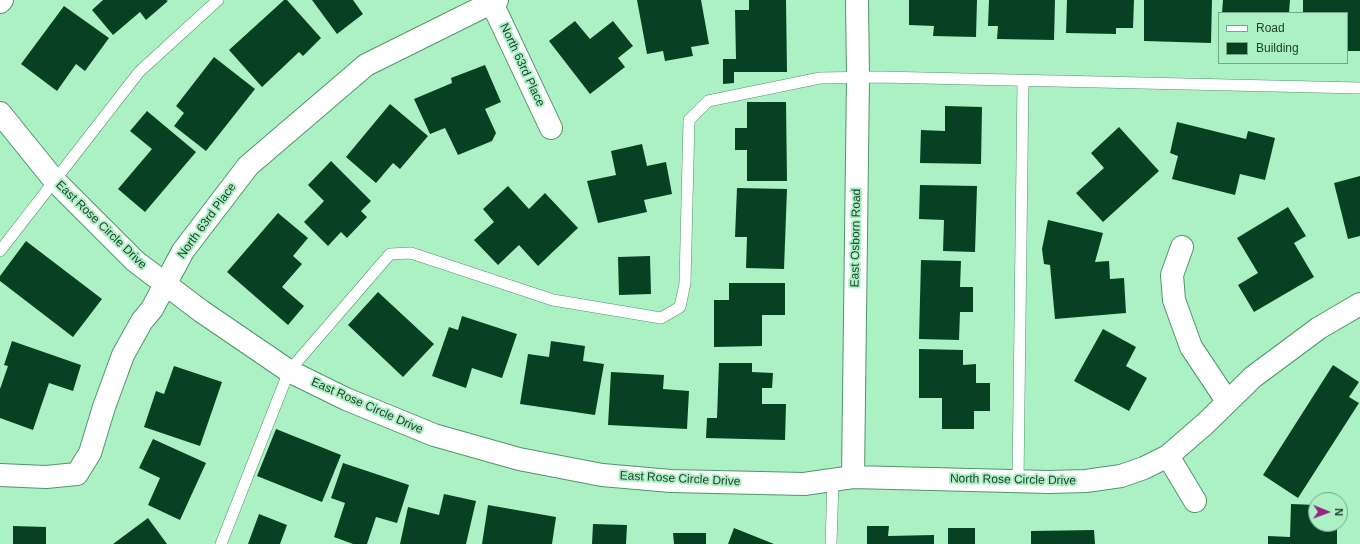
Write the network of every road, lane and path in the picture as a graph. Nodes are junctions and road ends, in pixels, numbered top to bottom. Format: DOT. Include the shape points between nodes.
graph roads {
  1 [pos="218,0"];
  2 [pos="857,0"];
  3 [pos="495,1"];
  4 [pos="858,77"];
  5 [pos="1023,81"];
  6 [pos="1360,88"];
  7 [pos="0,113"];
  8 [pos="550,128"];
  9 [pos="55,181"];
  10 [pos="1182,247"];
  11 [pos="0,251"];
  12 [pos="165,284"];
  13 [pos="1360,304"];
  14 [pos="289,370"];
  15 [pos="1227,401"];
  16 [pos="1168,456"];
  17 [pos="0,476"];
  18 [pos="854,477"];
  19 [pos="833,481"];
  20 [pos="1018,481"];
  21 [pos="1194,501"];
  22 [pos="221,544"];
  23 [pos="832,544"];
  1 -- 9 [label="lane" via="140,72"];
  2 -- 4 [label="street, East Osborn Road"];
  3 -- 8 [label="street, North 63rd Place"];
  3 -- 12 [label="street, North 63rd Place" via="366,65 248,166 183,251"];
  4 -- 5 [label="lane"];
  4 -- 14 [label="lane" via="820,78 708,101 689,120 685,283 680,307 661,318 553,300 411,253 390,254"];
  4 -- 18 [label="street, East Osborn Road"];
  5 -- 6 [label="lane"];
  5 -- 20 [label="lane"];
  7 -- 9 [label="street, East Rose Circle Drive"];
  9 -- 11 [label="lane"];
  9 -- 12 [label="street, East Rose Circle Drive" via="135,260"];
  10 -- 15 [label="street" via="1172,275 1174,300 1191,347"];
  12 -- 14 [label="street, East Rose Circle Drive"];
  12 -- 17 [label="street, North 63rd Place" via="123,355 90,453 77,474 46,477"];
  13 -- 15 [label="street, North Rose Circle Drive" via="1319,328 1253,377"];
  14 -- 19 [label="street, East Rose Circle Drive" via="346,399 434,435 527,460 602,475 671,481 804,484"];
  14 -- 22 [label="lane"];
  15 -- 16 [label="street, North Rose Circle Drive"];
  16 -- 20 [label="street, North Rose Circle Drive" via="1121,476 1086,481"];
  16 -- 21 [label="street"];
  18 -- 19 [label="street, East Rose Circle Drive"];
  18 -- 20 [label="street, North Rose Circle Drive"];
  19 -- 23 [label="lane"];
}
